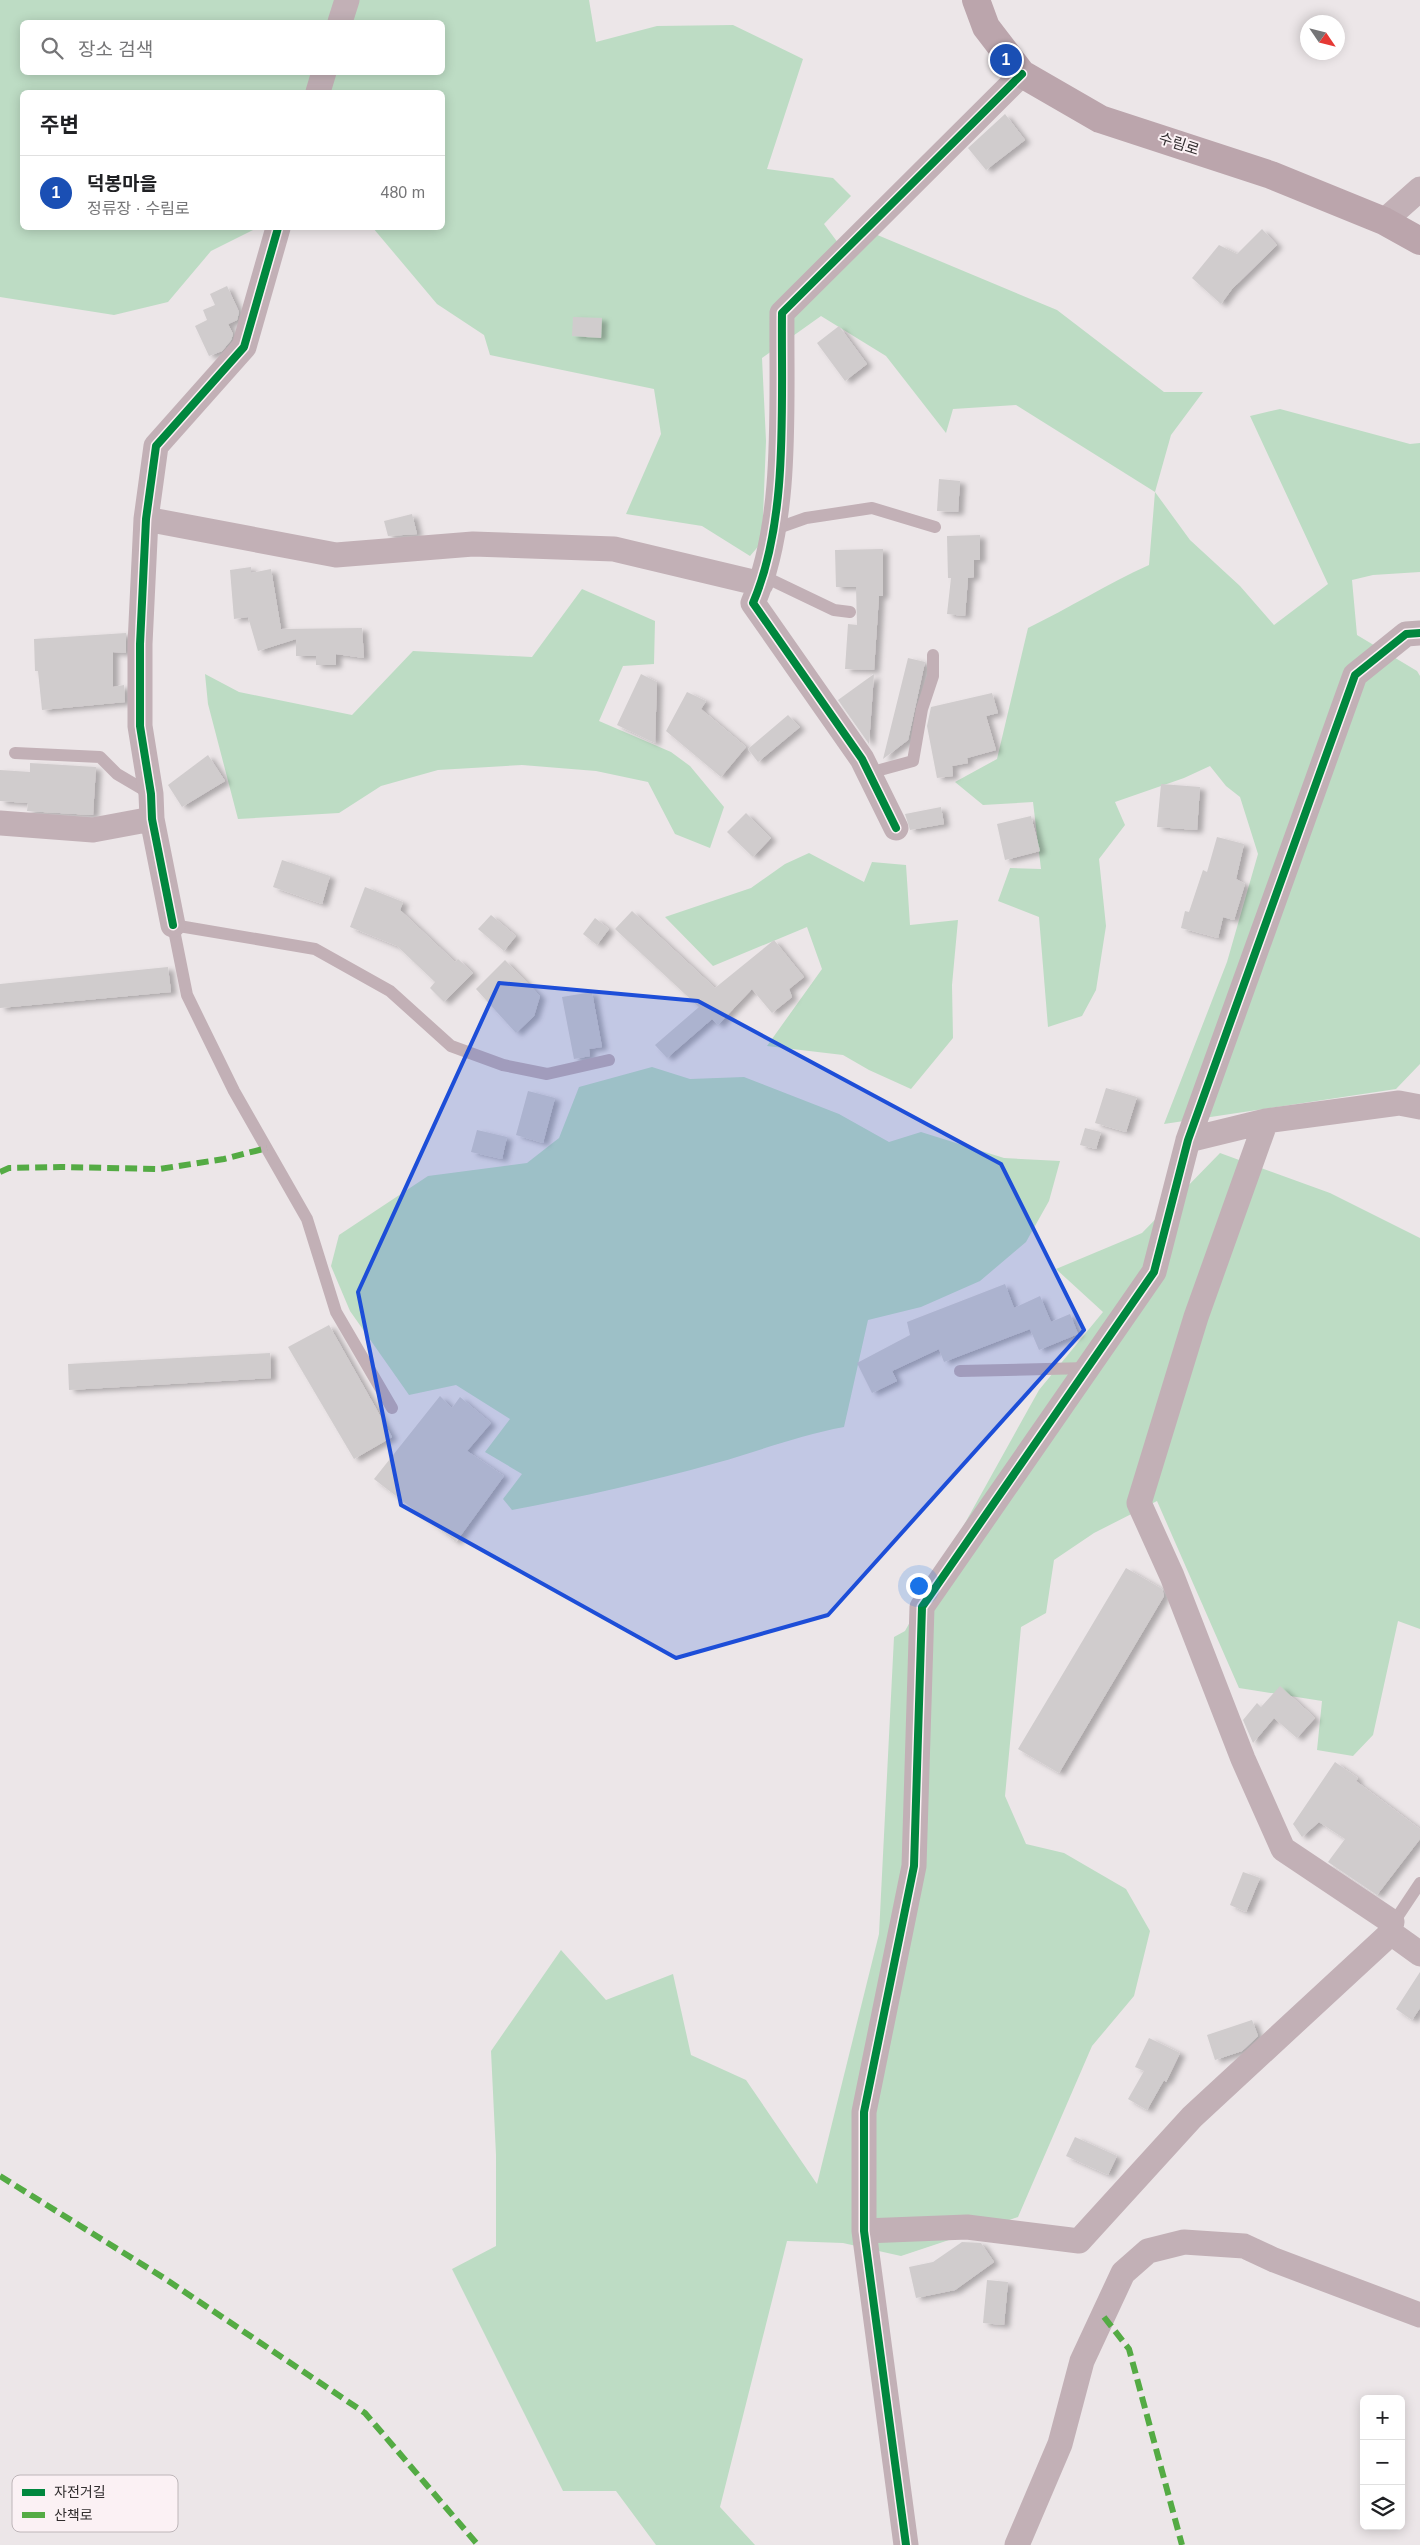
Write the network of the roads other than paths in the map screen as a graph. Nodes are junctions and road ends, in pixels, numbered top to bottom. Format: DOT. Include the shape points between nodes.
graph roads {
  1 [pos="347,0"];
  2 [pos="976,0"];
  3 [pos="341,20"];
  4 [pos="1022,74"];
  5 [pos="323,75"];
  6 [pos="319,90"];
  7 [pos="1420,189"];
  8 [pos="1384,220"];
  9 [pos="277,230"];
  10 [pos="1420,241"];
  11 [pos="146,520"];
  12 [pos="935,528"];
  13 [pos="775,529"];
  14 [pos="762,580"];
  15 [pos="850,612"];
  16 [pos="1420,633"];
  17 [pos="932,655"];
  18 [pos="15,753"];
  19 [pos="869,773"];
  20 [pos="151,794"];
  21 [pos="152,819"];
  22 [pos="0,823"];
  23 [pos="896,828"];
  24 [pos="173,925"];
  25 [pos="609,1060"];
  26 [pos="1420,1108"];
  27 [pos="1266,1121"];
  28 [pos="1188,1140"];
  29 [pos="1088,1368"];
  30 [pos="960,1371"];
  31 [pos="392,1408"];
  32 [pos="1420,1883"];
  33 [pos="1392,1927"];
  34 [pos="1420,1954"];
  35 [pos="864,2232"];
  36 [pos="1420,2315"];
  37 [pos="906,2545"];
  38 [pos="1018,2545"];
  1 -- 3 [label="street"];
  2 -- 4 [label="main road, 수림로" via="986,28"];
  4 -- 8 [label="main road, 수림로" via="1100,119 1271,175"];
  4 -- 13 [label="street" via="782,313 781,429"];
  5 -- 6 [label="street"];
  7 -- 8 [label="street"];
  8 -- 10 [label="main road, 수림로"];
  9 -- 11 [label="street" via="244,347 156,446"];
  11 -- 14 [label="street" via="336,555 473,544 614,549"];
  11 -- 20 [label="street" via="140,726"];
  12 -- 13 [label="lane" via="872,508 806,518"];
  13 -- 14 [label="street"];
  14 -- 15 [label="lane" via="834,610"];
  14 -- 19 [label="street" via="753,603"];
  16 -- 28 [label="street" via="1406,634 1355,675"];
  17 -- 19 [label="lane" via="933,676 922,709 912,760"];
  18 -- 20 [label="lane" via="100,757 117,774"];
  19 -- 23 [label="street"];
  20 -- 21 [label="street"];
  21 -- 22 [label="street" via="93,830"];
  21 -- 24 [label="street"];
  24 -- 25 [label="lane" via="315,949 390,991 452,1046 503,1065 547,1074"];
  24 -- 31 [label="lane" via="188,994 234,1091 307,1219 336,1312"];
  26 -- 27 [label="street" via="1399,1103"];
  27 -- 28 [label="street"];
  27 -- 33 [label="street" via="1196,1317 1138,1503 1172,1576 1243,1759 1283,1849"];
  28 -- 29 [label="street" via="1154,1272"];
  29 -- 30 [label="lane"];
  29 -- 35 [label="street" via="922,1608 914,1866 864,2112"];
  32 -- 33 [label="lane"];
  33 -- 34 [label="street"];
  33 -- 35 [label="street" via="1192,2117 1079,2241 967,2227"];
  35 -- 37 [label="street"];
  36 -- 38 [label="street" via="1244,2246 1184,2242 1148,2251 1122,2273 1082,2361 1060,2444"];
}
